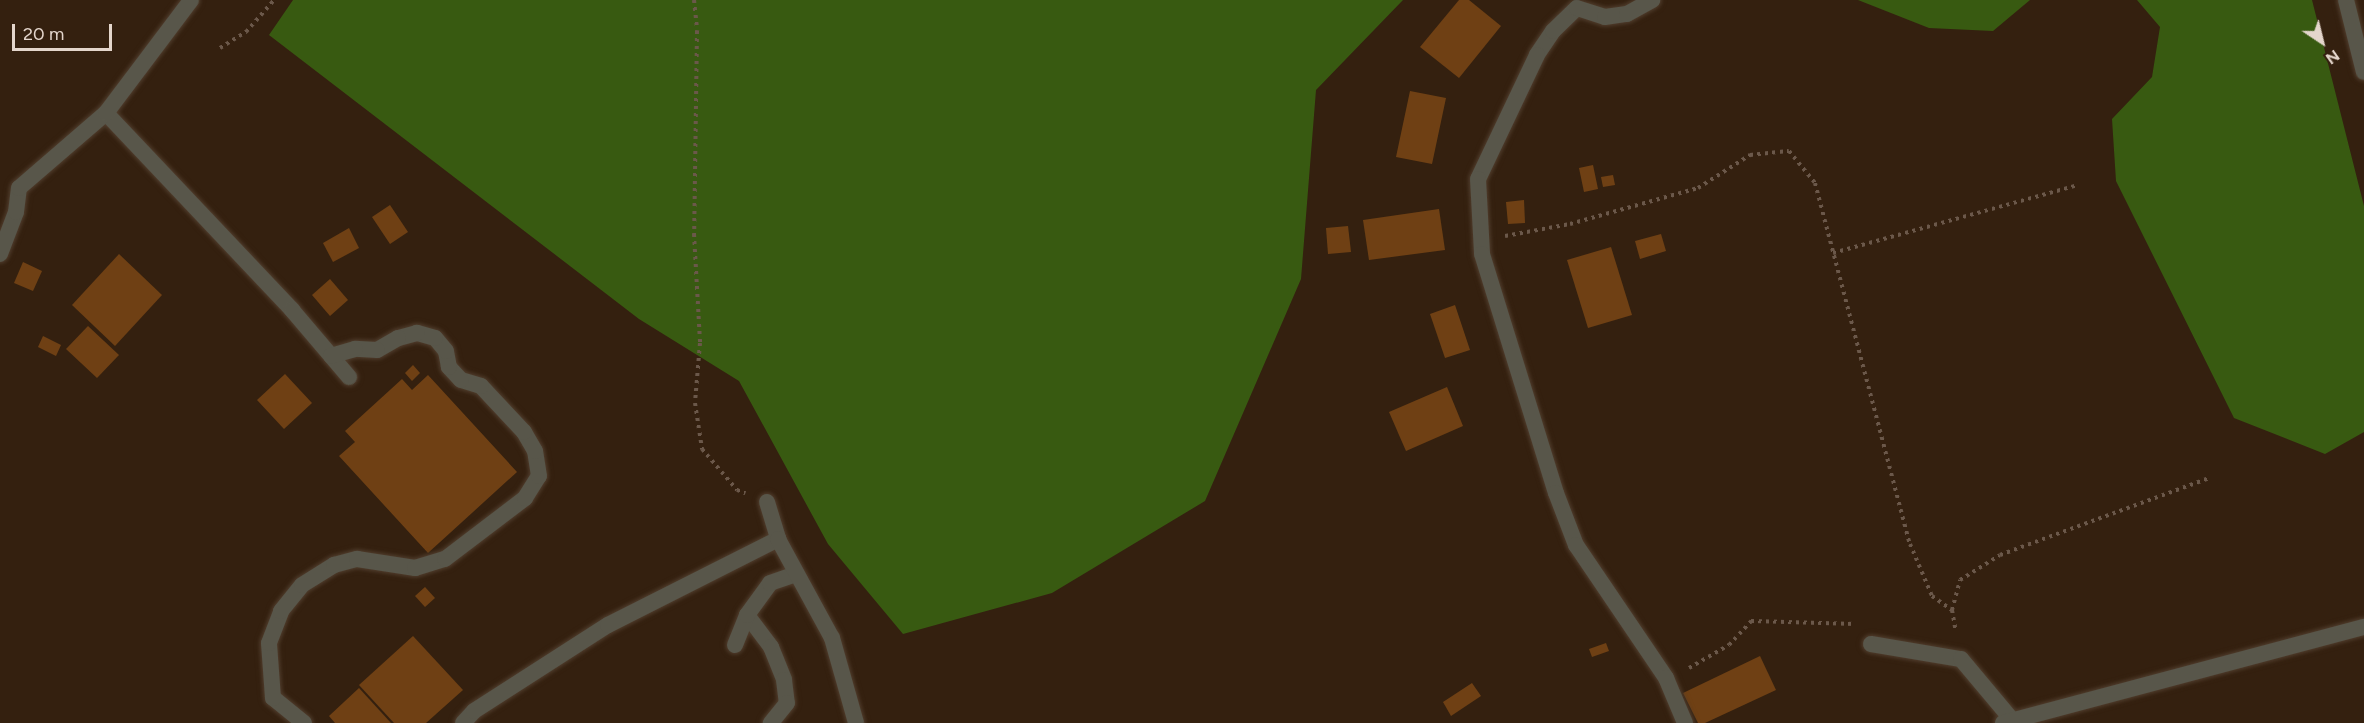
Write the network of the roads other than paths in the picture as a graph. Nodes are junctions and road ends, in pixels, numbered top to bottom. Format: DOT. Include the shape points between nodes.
graph roads {
  1 [pos="191,0"];
  2 [pos="1652,0"];
  3 [pos="2346,0"];
  4 [pos="2364,72"];
  5 [pos="106,112"];
  6 [pos="0,254"];
  7 [pos="331,356"];
  8 [pos="349,377"];
  9 [pos="767,502"];
  10 [pos="778,539"];
  11 [pos="796,574"];
  12 [pos="747,615"];
  13 [pos="2364,627"];
  14 [pos="1871,644"];
  15 [pos="735,645"];
  16 [pos="2008,722"];
  17 [pos="304,723"];
  18 [pos="463,723"];
  19 [pos="771,723"];
  20 [pos="856,723"];
  21 [pos="1685,723"];
  1 -- 5 [label="street"];
  2 -- 21 [label="street" via="1627,14 1605,17 1577,8 1553,31 1537,55 1479,179 1481,242 1556,493 1576,545 1666,678"];
  3 -- 4 [label="street"];
  5 -- 6 [label="street" via="19,188 16,212"];
  5 -- 7 [label="street"];
  7 -- 8 [label="street"];
  7 -- 17 [label="street" via="355,349 377,350 417,333 435,338 446,351 449,367 461,380 481,386 524,432 535,451 539,476 525,498 445,559 415,568 357,559 334,565 302,585 281,611 269,643 273,698"];
  9 -- 10 [label="street"];
  10 -- 11 [label="street"];
  10 -- 18 [label="street" via="608,625 474,711"];
  11 -- 12 [label="street" via="770,583"];
  11 -- 20 [label="street" via="832,638"];
  12 -- 15 [label="street"];
  12 -- 19 [label="street" via="771,647 784,680 787,703"];
  13 -- 16 [label="street"];
  14 -- 16 [label="street" via="1961,659"];
}
